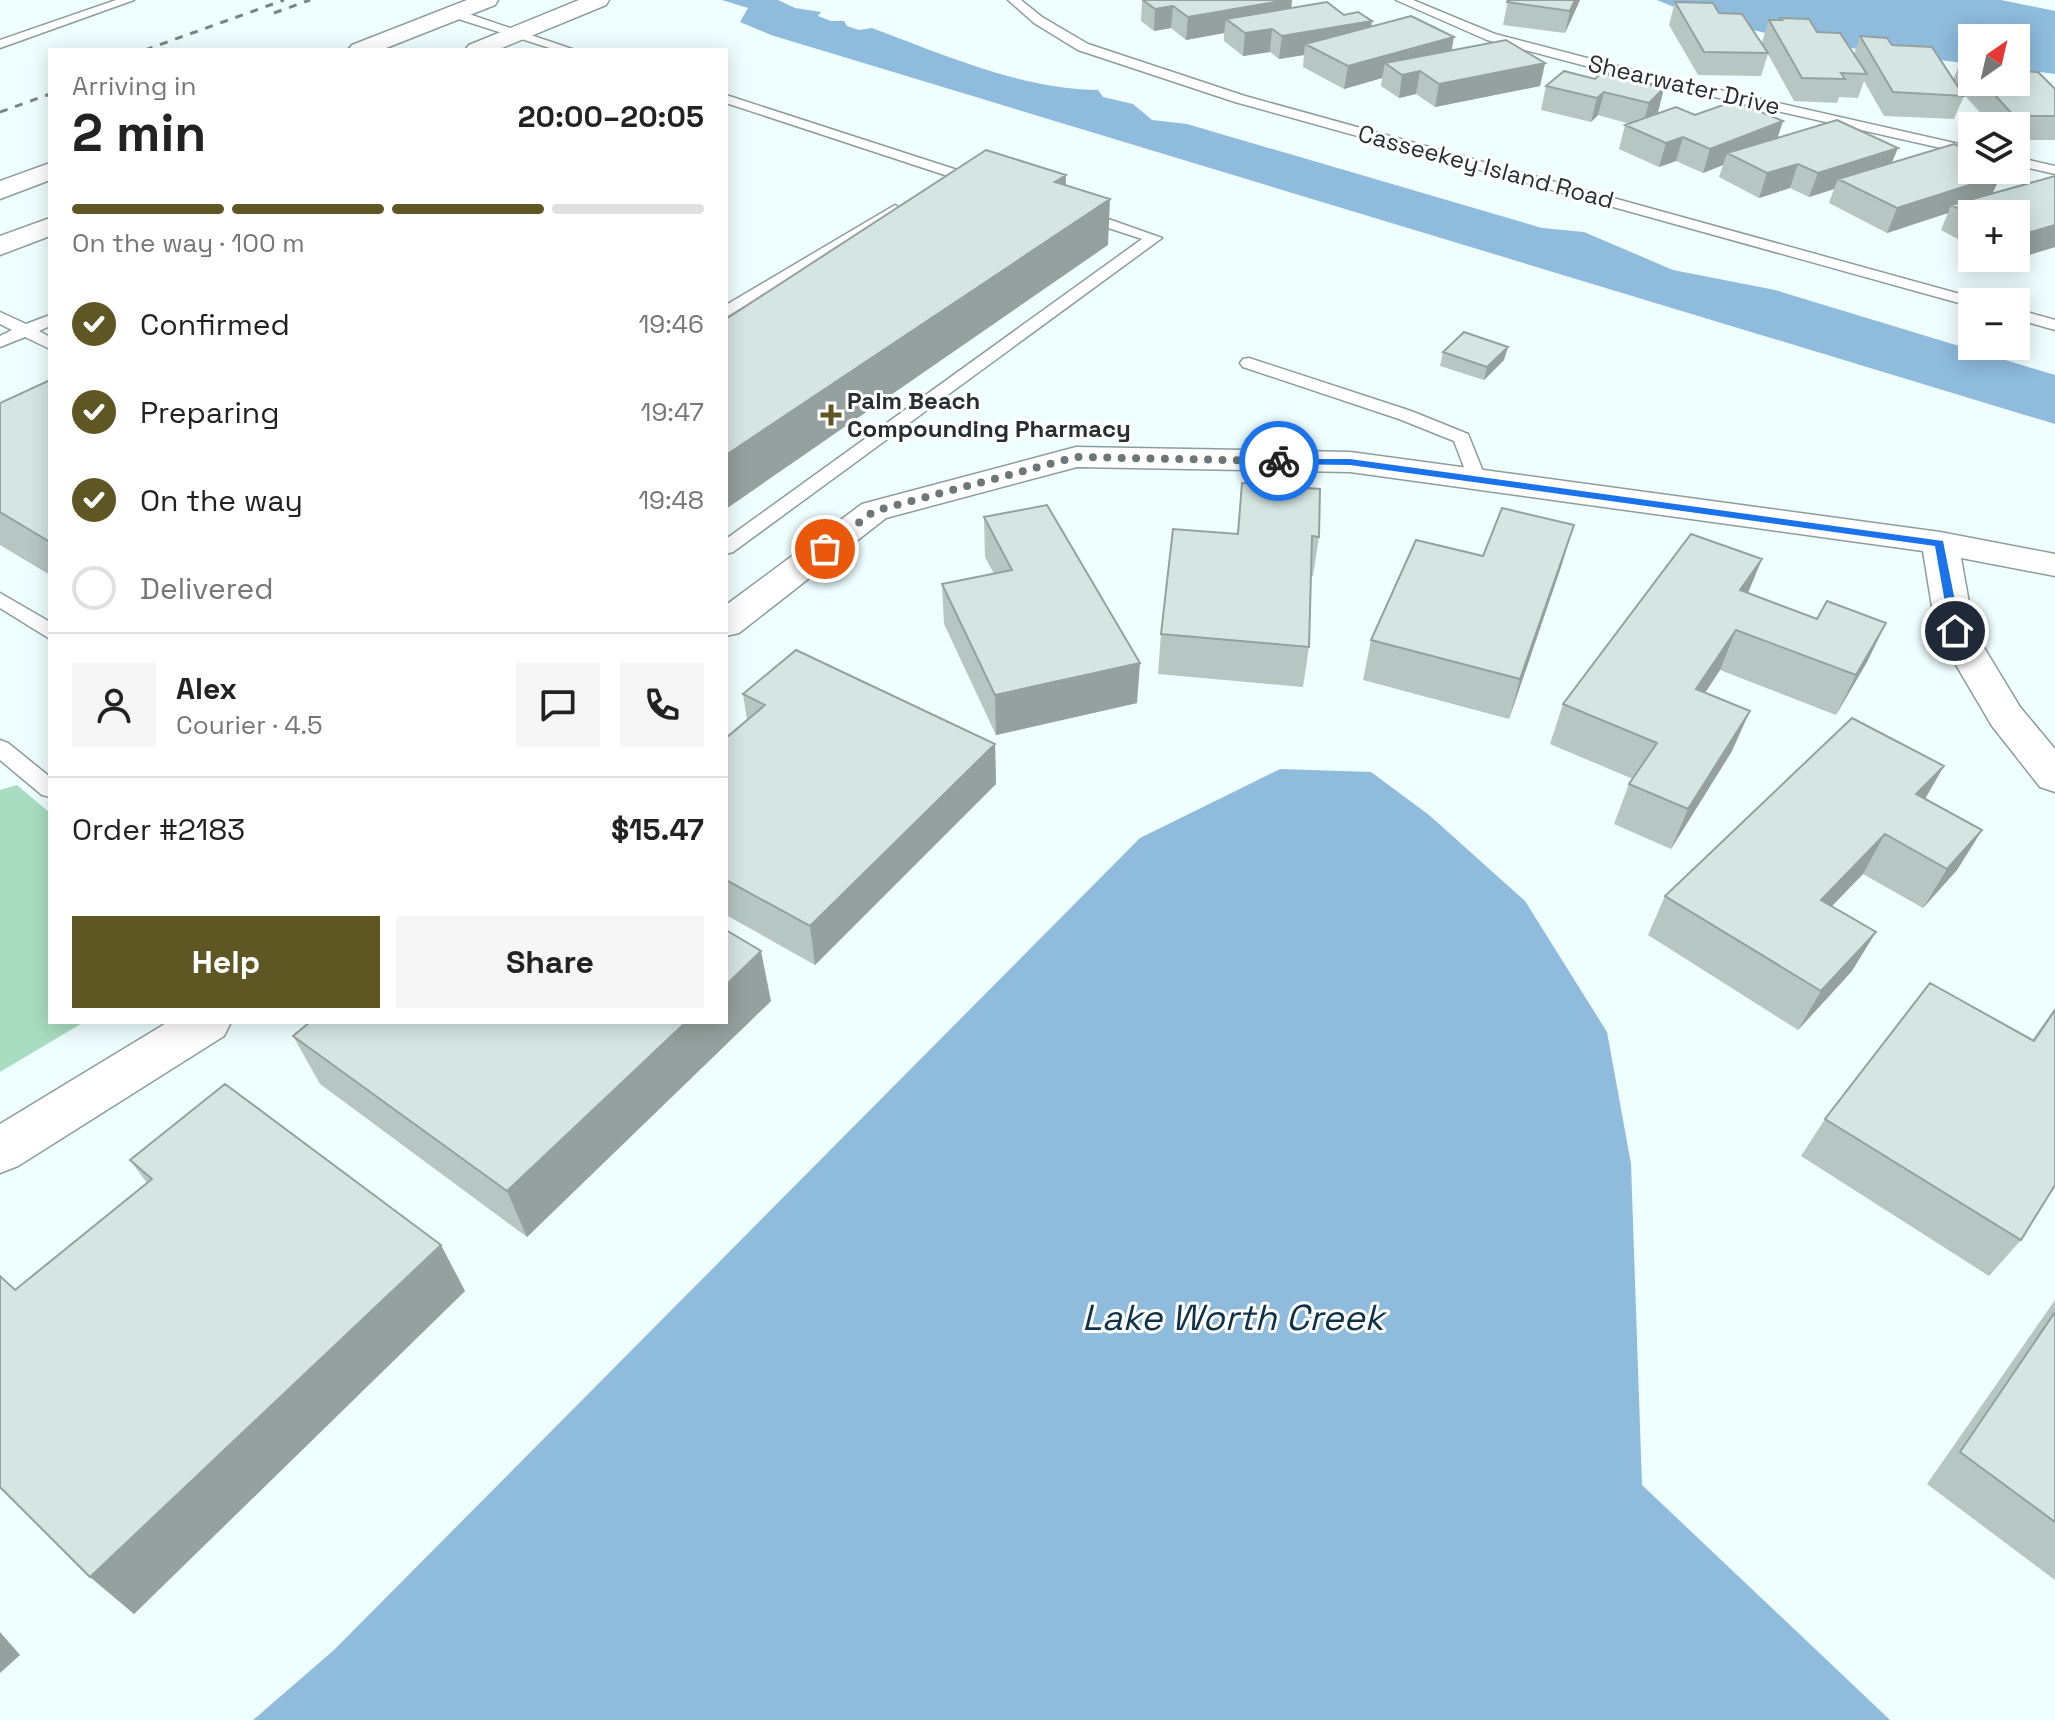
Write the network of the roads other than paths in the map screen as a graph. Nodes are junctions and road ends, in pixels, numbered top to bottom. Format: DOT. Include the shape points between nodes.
graph roads {
  1 [pos="128,0"];
  2 [pos="487,0"];
  3 [pos="598,0"];
  4 [pos="1014,0"];
  5 [pos="1402,0"];
  6 [pos="453,13"];
  7 [pos="516,34"];
  8 [pos="0,44"];
  9 [pos="365,48"];
  10 [pos="482,48"];
  11 [pos="562,48"];
  12 [pos="728,100"];
  13 [pos="1958,148"];
  14 [pos="2030,164"];
  15 [pos="2055,170"];
  16 [pos="48,172"];
  17 [pos="1002,189"];
  18 [pos="0,191"];
  19 [pos="916,198"];
  20 [pos="1062,208"];
  21 [pos="48,227"];
  22 [pos="0,246"];
  23 [pos="1958,298"];
  24 [pos="728,311"];
  25 [pos="0,317"];
  26 [pos="2030,318"];
  27 [pos="48,321"];
  28 [pos="2055,325"];
  29 [pos="26,331"];
  30 [pos="0,342"];
  31 [pos="48,343"];
  32 [pos="1249,363"];
  33 [pos="1477,479"];
  34 [pos="1940,543"];
  35 [pos="728,547"];
  36 [pos="2055,565"];
  37 [pos="0,599"];
  38 [pos="728,622"];
  39 [pos="48,631"];
  40 [pos="0,748"];
  41 [pos="2055,777"];
  42 [pos="48,787"];
  43 [pos="204,1024"];
  44 [pos="0,1151"];
  1 -- 8 [label="lane"];
  2 -- 6 [label="street"];
  3 -- 7 [label="street"];
  4 -- 23 [label="lane, Casseekey Island Road" via="1083,47 1240,99"];
  5 -- 13 [label="lane, Shearwater Drive" via="1491,37"];
  6 -- 7 [label="lane"];
  6 -- 9 [label="street"];
  7 -- 10 [label="street"];
  7 -- 11 [label="lane"];
  12 -- 17 [label="lane" via="949,178"];
  14 -- 15 [label="lane"];
  16 -- 18 [label="street"];
  19 -- 24 [label="lane"];
  20 -- 35 [label="lane" via="1154,238"];
  21 -- 22 [label="street"];
  25 -- 29 [label="lane"];
  26 -- 28 [label="lane"];
  27 -- 29 [label="lane"];
  29 -- 30 [label="lane"];
  29 -- 31 [label="lane"];
  32 -- 33 [label="lane" via="1462,438"];
  33 -- 34 [label="street"];
  33 -- 38 [label="street" via="1350,462 1076,457 874,511"];
  34 -- 36 [label="street"];
  34 -- 41 [label="street" via="1955,631 2006,716"];
  37 -- 39 [label="lane"];
  40 -- 42 [label="lane"];
  43 -- 44 [label="street"];
}
